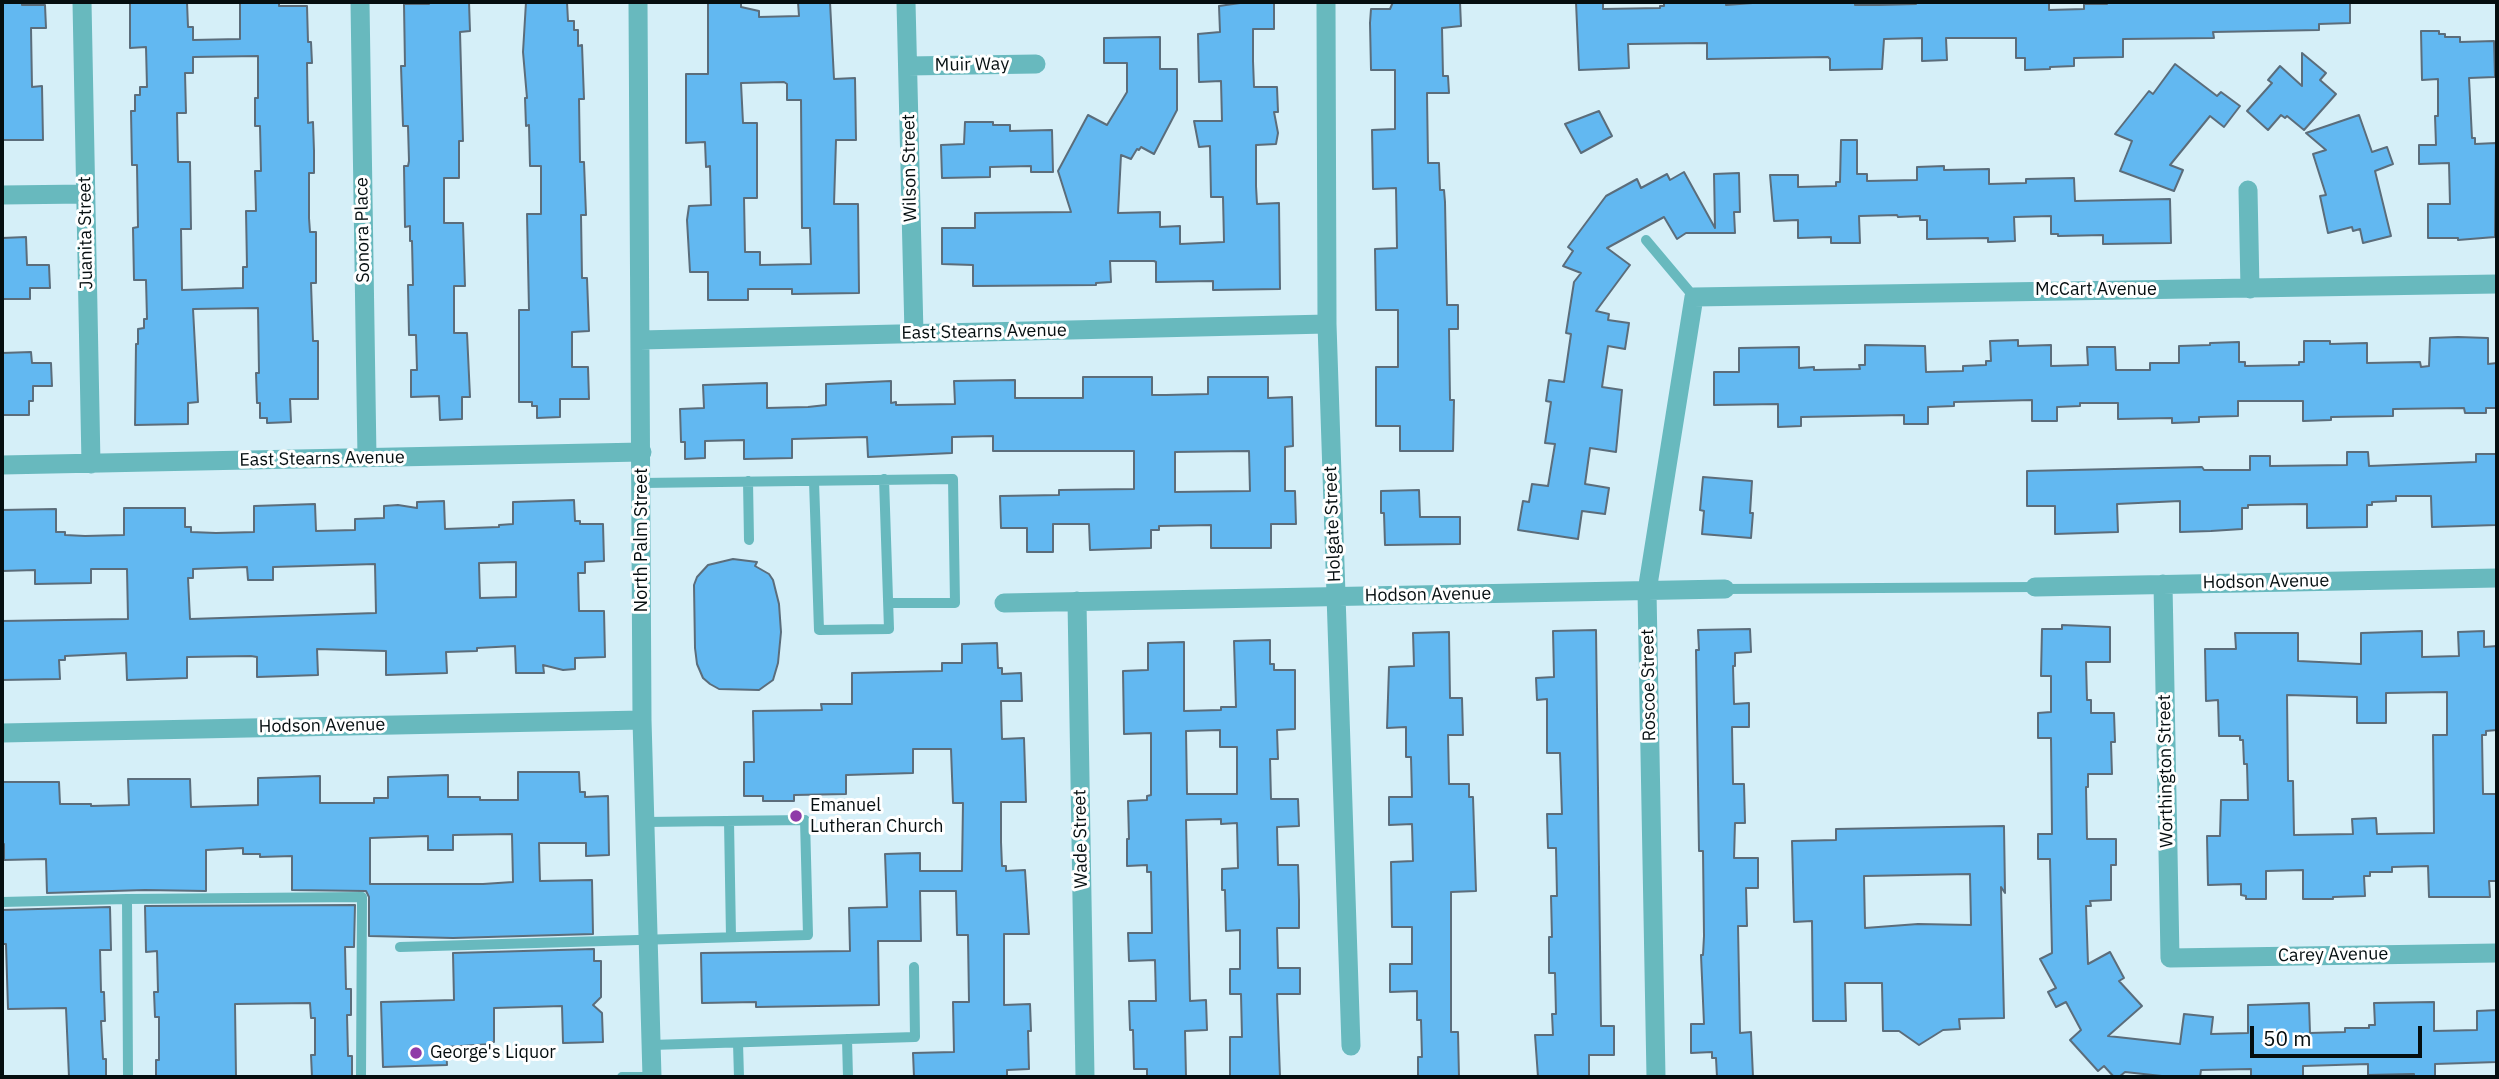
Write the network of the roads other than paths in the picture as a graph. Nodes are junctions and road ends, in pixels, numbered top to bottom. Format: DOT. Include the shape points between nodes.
graph roads {
  1 [pos="82,2"];
  2 [pos="360,2"];
  3 [pos="638,2"];
  4 [pos="906,2"];
  5 [pos="1326,2"];
  6 [pos="1036,64"];
  7 [pos="908,66"];
  8 [pos="2248,190"];
  9 [pos="86,194"];
  10 [pos="2,195"];
  11 [pos="1646,240"];
  12 [pos="2497,284"];
  13 [pos="2250,289"];
  14 [pos="1694,297"];
  15 [pos="1327,324"];
  16 [pos="914,334"];
  17 [pos="640,340"];
  18 [pos="642,452"];
  19 [pos="367,458"];
  20 [pos="91,464"];
  21 [pos="2,466"];
  22 [pos="884,480"];
  23 [pos="748,481"];
  24 [pos="814,481"];
  25 [pos="642,483"];
  26 [pos="749,540"];
  27 [pos="2497,578"];
  28 [pos="2163,584"];
  29 [pos="2035,587"];
  30 [pos="1725,589"];
  31 [pos="1647,590"];
  32 [pos="1335,596"];
  33 [pos="1077,601"];
  34 [pos="888,603"];
  35 [pos="1004,603"];
  36 [pos="642,720"];
  37 [pos="2,733"];
  38 [pos="729,821"];
  39 [pos="646,822"];
  40 [pos="127,899"];
  41 [pos="2,902"];
  42 [pos="731,937"];
  43 [pos="649,939"];
  44 [pos="400,947"];
  45 [pos="2497,953"];
  46 [pos="2170,958"];
  47 [pos="914,967"];
  48 [pos="847,1039"];
  49 [pos="738,1043"];
  50 [pos="651,1045"];
  51 [pos="1352,1046"];
  52 [pos="128,1077"];
  53 [pos="361,1077"];
  54 [pos="621,1077"];
  55 [pos="652,1077"];
  56 [pos="739,1077"];
  57 [pos="848,1077"];
  58 [pos="1084,1077"];
  59 [pos="1656,1077"];
  1 -- 9 [label="street, Juanita Street"];
  2 -- 19 [label="street, Sonora Place"];
  3 -- 17 [label="street, North Palm Street"];
  4 -- 7 [label="street, Wilson Street"];
  5 -- 15 [label="street, Holgate Street"];
  6 -- 7 [label="street, Muir Way"];
  7 -- 16 [label="street, Wilson Street"];
  8 -- 13 [label="street"];
  9 -- 10 [label="street"];
  9 -- 20 [label="street, Juanita Street"];
  11 -- 14 [label="lane"];
  12 -- 13 [label="street, McCart Avenue"];
  13 -- 14 [label="street, McCart Avenue"];
  14 -- 31 [label="street, Roscoe Street"];
  15 -- 16 [label="street, East Stearns Avenue"];
  15 -- 32 [label="street, Holgate Street"];
  16 -- 17 [label="street, East Stearns Avenue"];
  17 -- 18 [label="street, North Palm Street"];
  18 -- 19 [label="street, East Stearns Avenue"];
  18 -- 25 [label="street, North Palm Street"];
  19 -- 20 [label="street, East Stearns Avenue"];
  20 -- 21 [label="street, East Stearns Avenue"];
  22 -- 24 [label="lane"];
  22 -- 34 [label="lane"];
  22 -- 34 [label="lane" via="953,479 955,603"];
  23 -- 24 [label="lane"];
  23 -- 25 [label="lane"];
  23 -- 26 [label="lane"];
  24 -- 34 [label="lane" via="819,630 889,629"];
  25 -- 36 [label="street, North Palm Street"];
  27 -- 28 [label="street, Hodson Avenue"];
  28 -- 29 [label="street, Hodson Avenue"];
  28 -- 46 [label="street, Worthington Street"];
  29 -- 30 [label="lane"];
  30 -- 31 [label="street, Hodson Avenue"];
  31 -- 32 [label="street, Hodson Avenue"];
  31 -- 59 [label="street, Roscoe Street"];
  32 -- 33 [label="street, Hodson Avenue"];
  32 -- 51 [label="street, Holgate Street"];
  33 -- 35 [label="street, Hodson Avenue"];
  33 -- 58 [label="street, Wade Street"];
  36 -- 37 [label="street, Hodson Avenue"];
  36 -- 39 [label="street, North Palm Street"];
  38 -- 39 [label="lane"];
  38 -- 42 [label="lane"];
  38 -- 42 [label="lane" via="805,821 808,935"];
  39 -- 43 [label="street, North Palm Street"];
  40 -- 41 [label="lane"];
  40 -- 52 [label="lane"];
  40 -- 53 [label="lane" via="362,897"];
  42 -- 43 [label="lane"];
  43 -- 44 [label="lane"];
  43 -- 50 [label="street, North Palm Street"];
  45 -- 46 [label="street, Carey Avenue"];
  47 -- 48 [label="lane" via="915,1037"];
  48 -- 49 [label="lane"];
  48 -- 57 [label="lane"];
  49 -- 50 [label="lane"];
  49 -- 56 [label="lane"];
  50 -- 55 [label="street, North Palm Street"];
  54 -- 55 [label="lane"];
}
